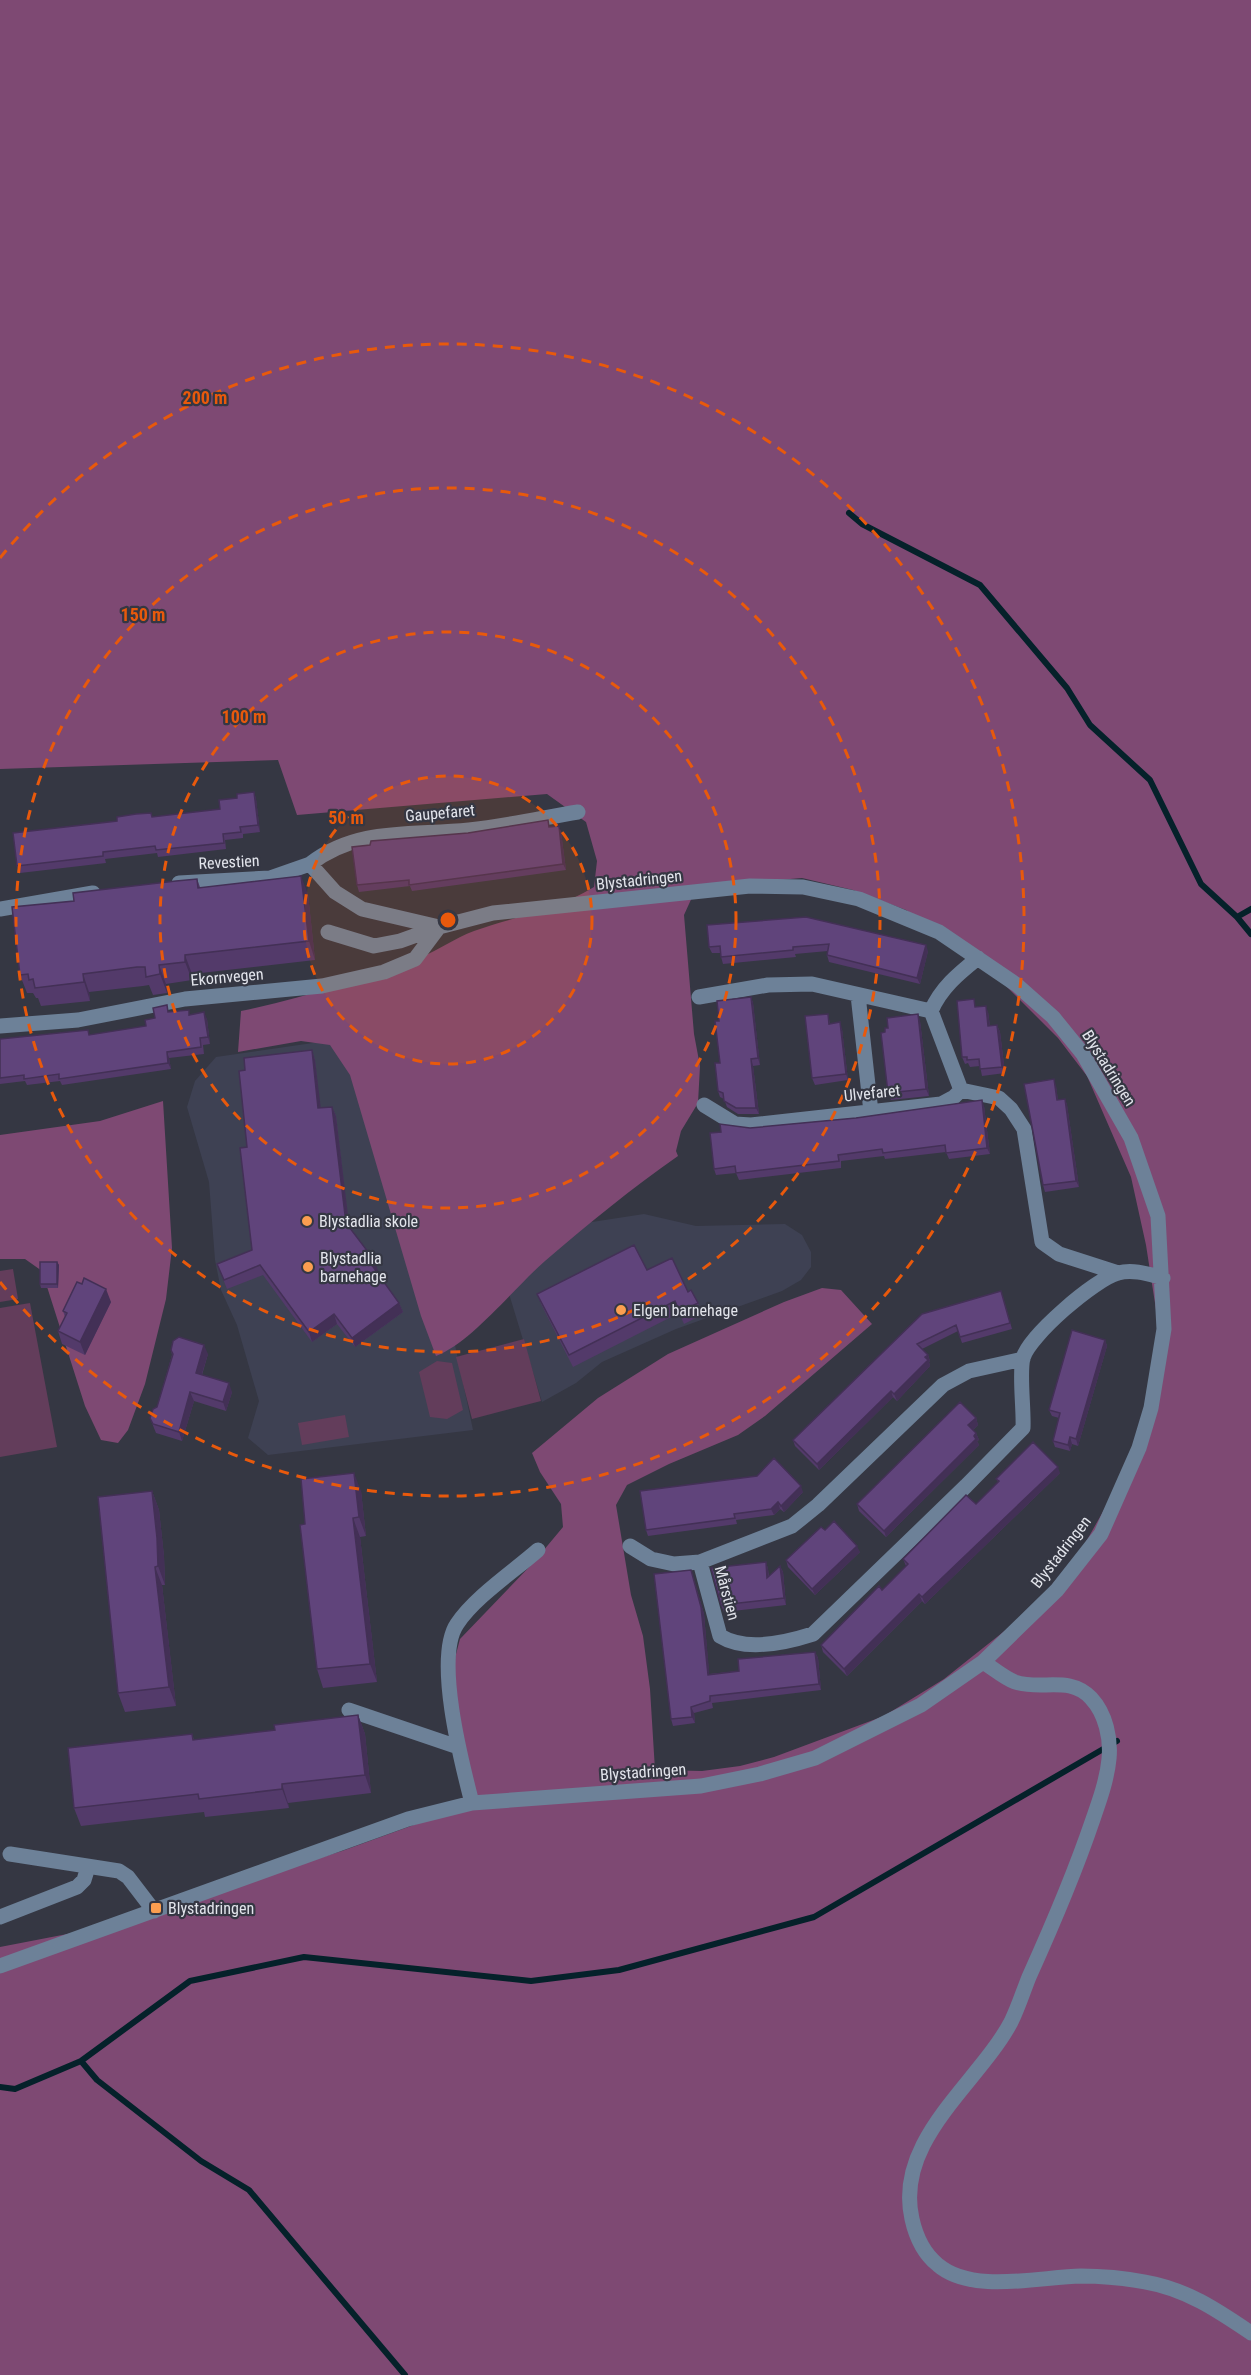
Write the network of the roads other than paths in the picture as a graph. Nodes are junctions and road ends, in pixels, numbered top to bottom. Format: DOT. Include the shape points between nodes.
graph roads {
  1 [pos="578,812"];
  2 [pos="310,864"];
  3 [pos="166,884"];
  4 [pos="110,891"];
  5 [pos="0,909"];
  6 [pos="439,927"];
  7 [pos="328,932"];
  8 [pos="978,958"];
  9 [pos="858,995"];
  10 [pos="699,997"];
  11 [pos="931,1011"];
  12 [pos="0,1026"];
  13 [pos="962,1090"];
  14 [pos="704,1105"];
  15 [pos="871,1112"];
  16 [pos="1118,1273"];
  17 [pos="1163,1278"];
  18 [pos="1023,1359"];
  19 [pos="630,1546"];
  20 [pos="538,1550"];
  21 [pos="700,1562"];
  22 [pos="983,1662"];
  23 [pos="350,1710"];
  24 [pos="458,1747"];
  25 [pos="472,1803"];
  26 [pos="10,1854"];
  27 [pos="88,1868"];
  28 [pos="154,1911"];
  29 [pos="0,1917"];
  30 [pos="0,1966"];
  31 [pos="1251,2333"];
  1 -- 2 [label="street, Gaupefaret" via="470,830 362,837 328,850"];
  2 -- 3 [label="street, Revestien" via="270,878"];
  2 -- 6 [label="street" via="335,892 362,909"];
  4 -- 5 [label="street"];
  6 -- 7 [label="street, Blystadringen" via="374,946"];
  6 -- 8 [label="street, Blystadringen" via="493,913 649,903 750,886 802,887 859,899 905,916 939,932"];
  6 -- 12 [label="street, Ekornvegen" via="416,959 384,972 322,986 185,999 78,1020"];
  8 -- 11 [label="street" via="952,979"];
  8 -- 17 [label="street, Blystadringen" via="1053,1017 1083,1054 1108,1096 1131,1138 1158,1216"];
  9 -- 10 [label="street" via="812,984 768,986"];
  9 -- 11 [label="street"];
  9 -- 15 [label="street"];
  11 -- 13 [label="street"];
  13 -- 15 [label="street, Ulvefaret" via="940,1104"];
  13 -- 16 [label="street" via="999,1098 1024,1129 1042,1242 1059,1254"];
  14 -- 15 [label="street, Ulvefaret" via="735,1124"];
  16 -- 17 [label="street" via="1140,1272"];
  16 -- 18 [label="street" via="1083,1293 1029,1345"];
  17 -- 22 [label="street, Blystadringen" via="1164,1329 1151,1408 1139,1448 1101,1534 1057,1590"];
  18 -- 21 [label="street, Mårstien" via="969,1371 943,1385 792,1526"];
  18 -- 21 [label="street, Mårstien" via="1023,1428 813,1634 788,1642 733,1644 720,1636"];
  19 -- 21 [label="street" via="651,1559 674,1564"];
  20 -- 24 [label="street" via="456,1626 449,1646 448,1669"];
  22 -- 25 [label="street, Blystadringen" via="921,1705 815,1758 760,1774 701,1786"];
  22 -- 31 [label="street" via="1014,1682 1066,1683 1082,1690 1101,1713 1108,1733 1109,1758 1083,1851 1011,2022 931,2130 918,2159 909,2196 916,2236 938,2265 951,2274 996,2282 1089,2277 1143,2281 1170,2287 1206,2303"];
  23 -- 24 [label="street"];
  24 -- 25 [label="street"];
  25 -- 28 [label="street, Blystadringen" via="356,1836"];
  26 -- 27 [label="street"];
  27 -- 28 [label="street" via="108,1868 128,1877"];
  27 -- 29 [label="street" via="77,1887"];
  28 -- 30 [label="street, Blystadringen"];
}
